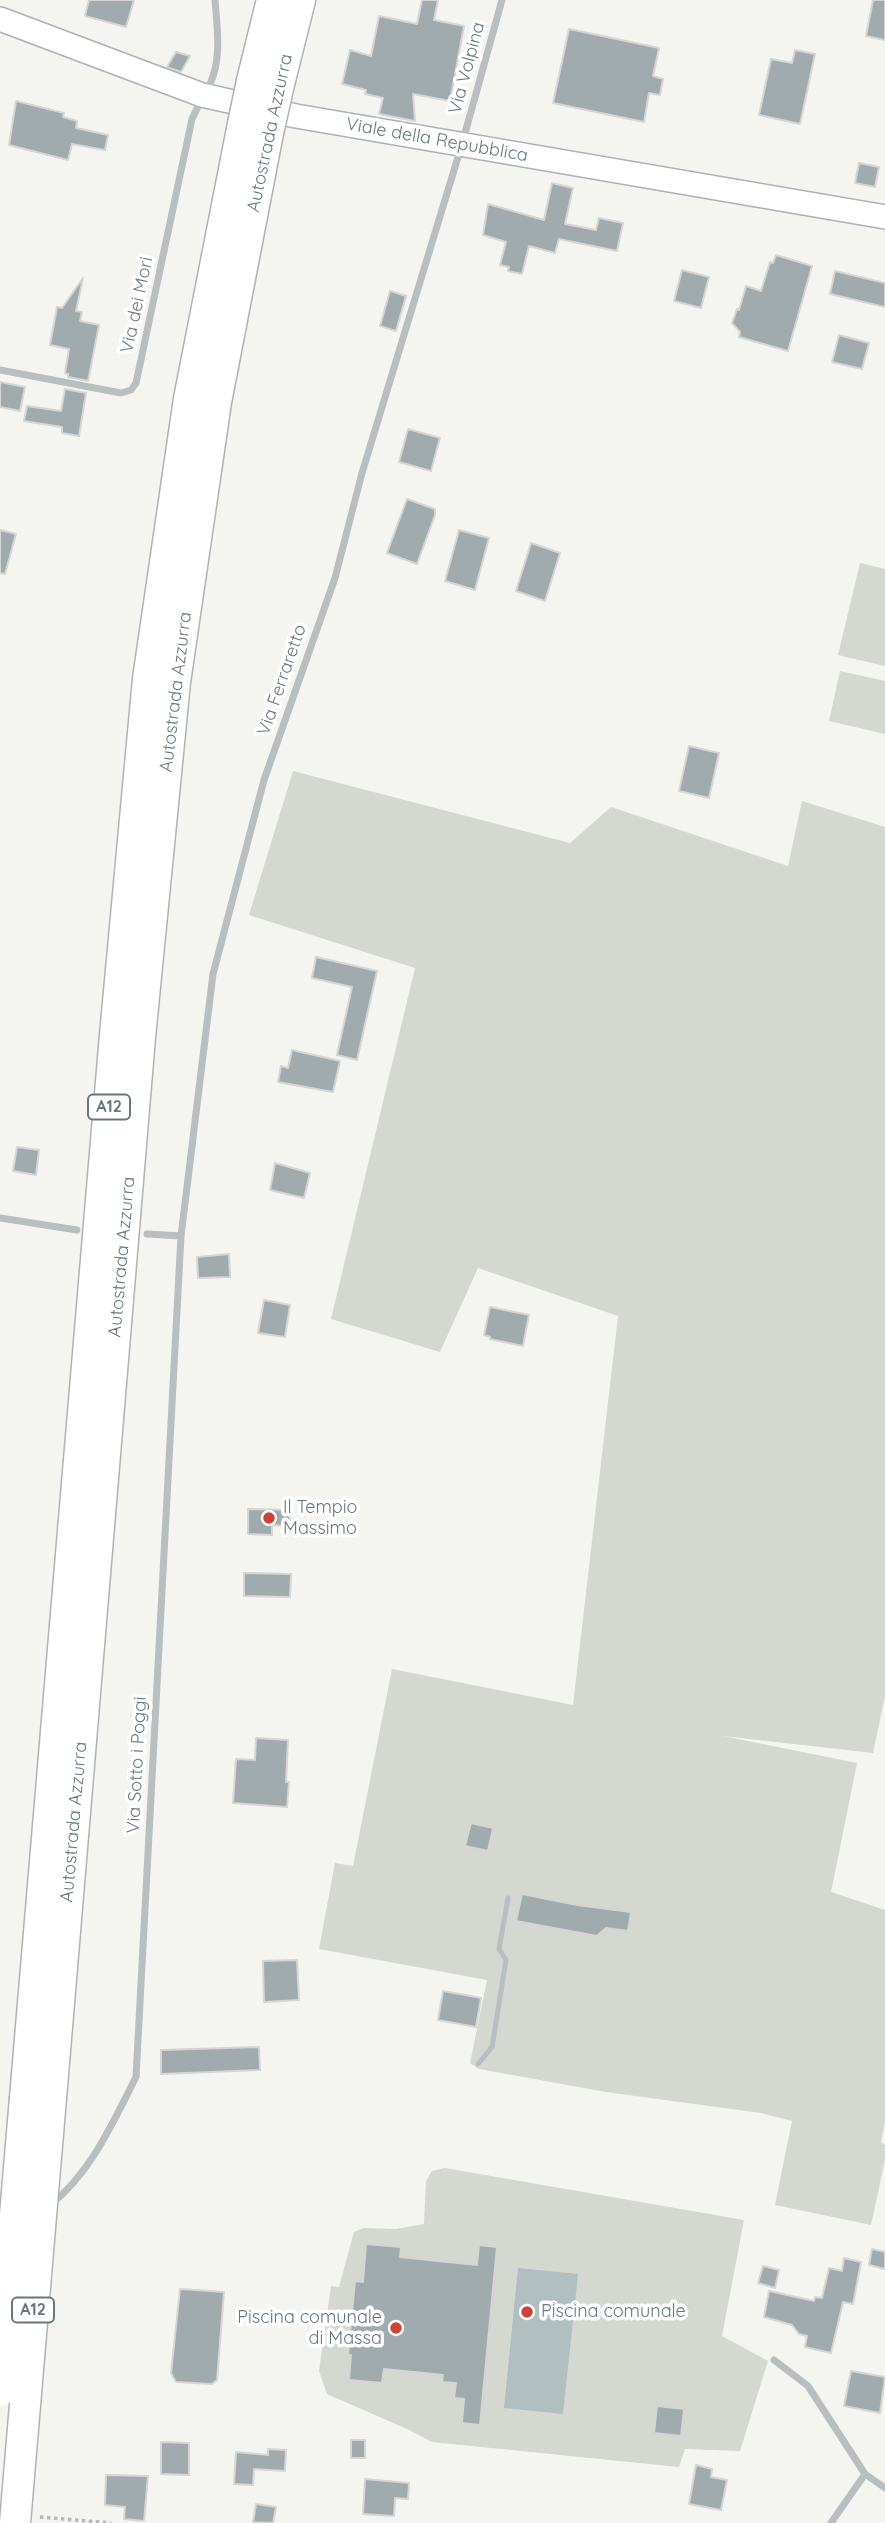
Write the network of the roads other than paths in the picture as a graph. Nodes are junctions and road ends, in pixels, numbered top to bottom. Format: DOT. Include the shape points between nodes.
graph roads {
  1 [pos="215,0"];
  2 [pos="272,0"];
  3 [pos="300,0"];
  4 [pos="502,0"];
  5 [pos="0,19"];
  6 [pos="266,83"];
  7 [pos="202,95"];
  8 [pos="462,145"];
  9 [pos="885,217"];
  10 [pos="0,370"];
  11 [pos="0,1218"];
  12 [pos="77,1230"];
  13 [pos="148,1234"];
  14 [pos="181,1236"];
  15 [pos="508,1898"];
  16 [pos="478,2064"];
  17 [pos="38,2098"];
  18 [pos="33,2218"];
  19 [pos="22,2226"];
  20 [pos="0,2243"];
  21 [pos="774,2360"];
  22 [pos="0,2391"];
  23 [pos="865,2474"];
  24 [pos="885,2488"];
  25 [pos="21,2520"];
  26 [pos="831,2523"];
  1 -- 7 [label="street" via="218,50 211,83"];
  2 -- 6 [label="highway, Autostrada Azzurra / A12"];
  3 -- 6 [label="highway, Autostrada Azzurra / A12"];
  4 -- 8 [label="street, Via Volpina"];
  5 -- 7 [label="main road, Viale della Repubblica"];
  6 -- 17 [label="highway, Autostrada Azzurra / A12, bridge" via="189,399 148,679 112,1076"];
  7 -- 8 [label="main road, Viale della Repubblica"];
  7 -- 10 [label="street, Via dei Mori" via="192,119 131,390 121,393"];
  8 -- 9 [label="main road, Viale della Repubblica"];
  8 -- 14 [label="street, Via Ferraretto" via="362,473 335,578 264,780 223,935 213,974"];
  11 -- 12 [label="street"];
  13 -- 14 [label="street"];
  14 -- 18 [label="street, Via Sotto i Poggi" via="136,2077 106,2138 65,2193"];
  15 -- 16 [label="lane" via="499,1948 506,1960 492,2047"];
  17 -- 22 [label="highway, Autostrada Azzurra / A12, bridge"];
  17 -- 25 [label="highway, Autostrada Azzurra / A12, bridge"];
  19 -- 20 [label="street"];
  21 -- 23 [label="street" via="808,2386"];
  23 -- 24 [label="street"];
  23 -- 26 [label="street"];
}
